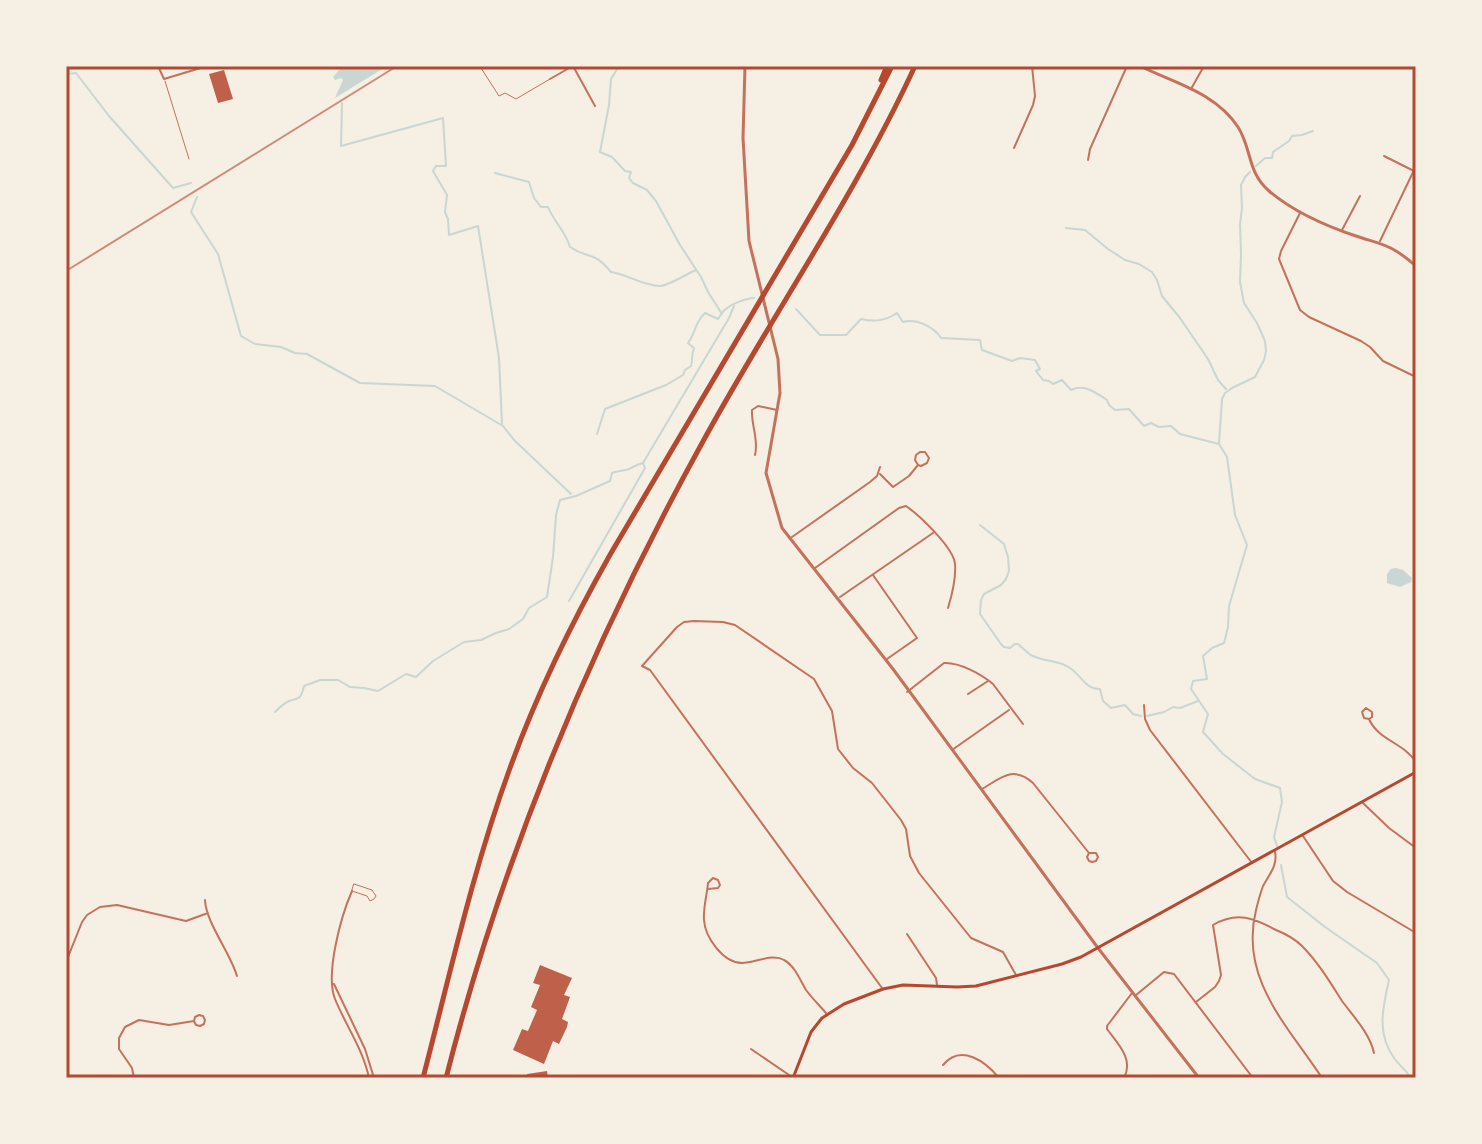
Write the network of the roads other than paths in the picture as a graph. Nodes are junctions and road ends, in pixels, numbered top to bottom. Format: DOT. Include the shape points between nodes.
graph roads {
  1 [pos="158,66"];
  2 [pos="207,66"];
  3 [pos="572,66"];
  4 [pos="745,66"];
  5 [pos="890,66"];
  6 [pos="915,66"];
  7 [pos="1032,66"];
  8 [pos="1127,66"];
  9 [pos="1140,66"];
  10 [pos="1204,66"];
  11 [pos="481,68"];
  12 [pos="164,79"];
  13 [pos="550,79"];
  14 [pos="1191,89"];
  15 [pos="595,106"];
  16 [pos="1014,148"];
  17 [pos="1384,156"];
  18 [pos="189,159"];
  19 [pos="1088,160"];
  20 [pos="1416,166"];
  21 [pos="1415,172"];
  22 [pos="1360,196"];
  23 [pos="1301,212"];
  24 [pos="1341,230"];
  25 [pos="1379,242"];
  26 [pos="1416,266"];
  27 [pos="1416,377"];
  28 [pos="778,410"];
  29 [pos="755,455"];
  30 [pos="918,465"];
  31 [pos="880,467"];
  32 [pos="879,473"];
  33 [pos="934,532"];
  34 [pos="790,539"];
  35 [pos="814,569"];
  36 [pos="872,575"];
  37 [pos="838,598"];
  38 [pos="948,608"];
  39 [pos="886,660"];
  40 [pos="989,681"];
  41 [pos="907,692"];
  42 [pos="968,694"];
  43 [pos="1144,705"];
  44 [pos="1010,709"];
  45 [pos="1369,719"];
  46 [pos="1023,724"];
  47 [pos="952,750"];
  48 [pos="1416,762"];
  49 [pos="1416,772"];
  50 [pos="982,789"];
  51 [pos="1362,802"];
  52 [pos="1303,835"];
  53 [pos="1416,848"];
  54 [pos="1275,851"];
  55 [pos="1089,853"];
  56 [pos="1252,863"];
  57 [pos="708,889"];
  58 [pos="352,891"];
  59 [pos="205,900"];
  60 [pos="208,913"];
  61 [pos="1254,918"];
  62 [pos="1416,933"];
  63 [pos="907,934"];
  64 [pos="1098,948"];
  65 [pos="66,962"];
  66 [pos="1016,975"];
  67 [pos="237,976"];
  68 [pos="332,982"];
  69 [pos="937,986"];
  70 [pos="883,989"];
  71 [pos="1134,994"];
  72 [pos="1196,1002"];
  73 [pos="827,1014"];
  74 [pos="194,1021"];
  75 [pos="751,1049"];
  76 [pos="1374,1053"];
  77 [pos="943,1065"];
  78 [pos="134,1078"];
  79 [pos="369,1078"];
  80 [pos="374,1078"];
  81 [pos="423,1078"];
  82 [pos="446,1078"];
  83 [pos="793,1078"];
  84 [pos="999,1078"];
  85 [pos="1124,1078"];
  86 [pos="1199,1078"];
  87 [pos="1253,1078"];
  88 [pos="1322,1078"];
  1 -- 12 [label="street"];
  2 -- 12 [label="street"];
  3 -- 13 [label="street"];
  3 -- 15 [label="street"];
  4 -- 28 [label="street" via="748,234 780,377"];
  5 -- 81 [label="highway" via="861,127 611,553 547,677 488,833"];
  6 -- 82 [label="highway" via="872,152 688,467 589,670 506,880"];
  7 -- 16 [label="street" via="1035,96"];
  8 -- 19 [label="street"];
  9 -- 14 [label="street"];
  10 -- 14 [label="street"];
  11 -- 13 [label="lane" via="499,96 516,99"];
  12 -- 18 [label="lane"];
  14 -- 23 [label="street" via="1208,97 1238,127 1257,179"];
  17 -- 21 [label="street"];
  20 -- 21 [label="street"];
  21 -- 25 [label="street"];
  22 -- 24 [label="street"];
  23 -- 24 [label="street"];
  23 -- 27 [label="street" via="1279,259 1300,310"];
  24 -- 25 [label="street"];
  25 -- 26 [label="street"];
  28 -- 29 [label="street" via="752,410"];
  28 -- 34 [label="street" via="766,476"];
  30 -- 32 [label="street" via="893,487"];
  31 -- 32 [label="street"];
  32 -- 34 [label="street"];
  33 -- 35 [label="street" via="906,506 899,508"];
  33 -- 36 [label="street"];
  33 -- 38 [label="street" via="955,563"];
  34 -- 35 [label="street"];
  35 -- 37 [label="street"];
  36 -- 37 [label="street"];
  36 -- 39 [label="street" via="917,638"];
  37 -- 39 [label="street"];
  39 -- 41 [label="street"];
  40 -- 41 [label="street" via="945,663"];
  40 -- 42 [label="street"];
  40 -- 44 [label="street"];
  41 -- 47 [label="street"];
  43 -- 56 [label="street" via="1150,730"];
  44 -- 46 [label="street"];
  44 -- 47 [label="street"];
  45 -- 48 [label="street" via="1374,729"];
  47 -- 50 [label="street"];
  49 -- 51 [label="main road"];
  50 -- 55 [label="street" via="1009,774 1025,777"];
  50 -- 64 [label="street"];
  51 -- 52 [label="main road"];
  51 -- 53 [label="street"];
  52 -- 54 [label="main road"];
  52 -- 62 [label="street" via="1333,881"];
  54 -- 56 [label="main road"];
  54 -- 61 [label="street" via="1277,860"];
  56 -- 64 [label="main road"];
  57 -- 73 [label="street" via="704,923 723,955 740,963 784,959"];
  58 -- 58 [label="lane" via="370,901 376,896 354,884"];
  58 -- 68 [label="street" via="333,958"];
  59 -- 60 [label="street"];
  60 -- 65 [label="street" via="186,921 117,905 100,907 82,922"];
  60 -- 67 [label="street"];
  61 -- 72 [label="street" via="1213,925 1221,975"];
  61 -- 76 [label="street" via="1308,953"];
  61 -- 88 [label="street" via="1253,951 1265,993"];
  63 -- 69 [label="street"];
  64 -- 66 [label="main road"];
  64 -- 71 [label="street"];
  66 -- 69 [label="main road" via="976,986"];
  66 -- 70 [label="street" via="1003,952 971,938 919,873 901,820 838,749 832,711 817,682 743,630 723,622 684,622 642,666 650,670"];
  68 -- 79 [label="street"];
  68 -- 80 [label="street"];
  69 -- 70 [label="main road"];
  70 -- 73 [label="main road"];
  71 -- 72 [label="street" via="1168,972"];
  71 -- 85 [label="street" via="1107,1026 1126,1055"];
  71 -- 86 [label="street"];
  72 -- 87 [label="street"];
  73 -- 83 [label="main road" via="811,1032"];
  74 -- 78 [label="street" via="169,1025 139,1020 125,1027 119,1049"];
  75 -- 83 [label="street"];
  77 -- 84 [label="street" via="952,1057 967,1056 984,1062"];
}
